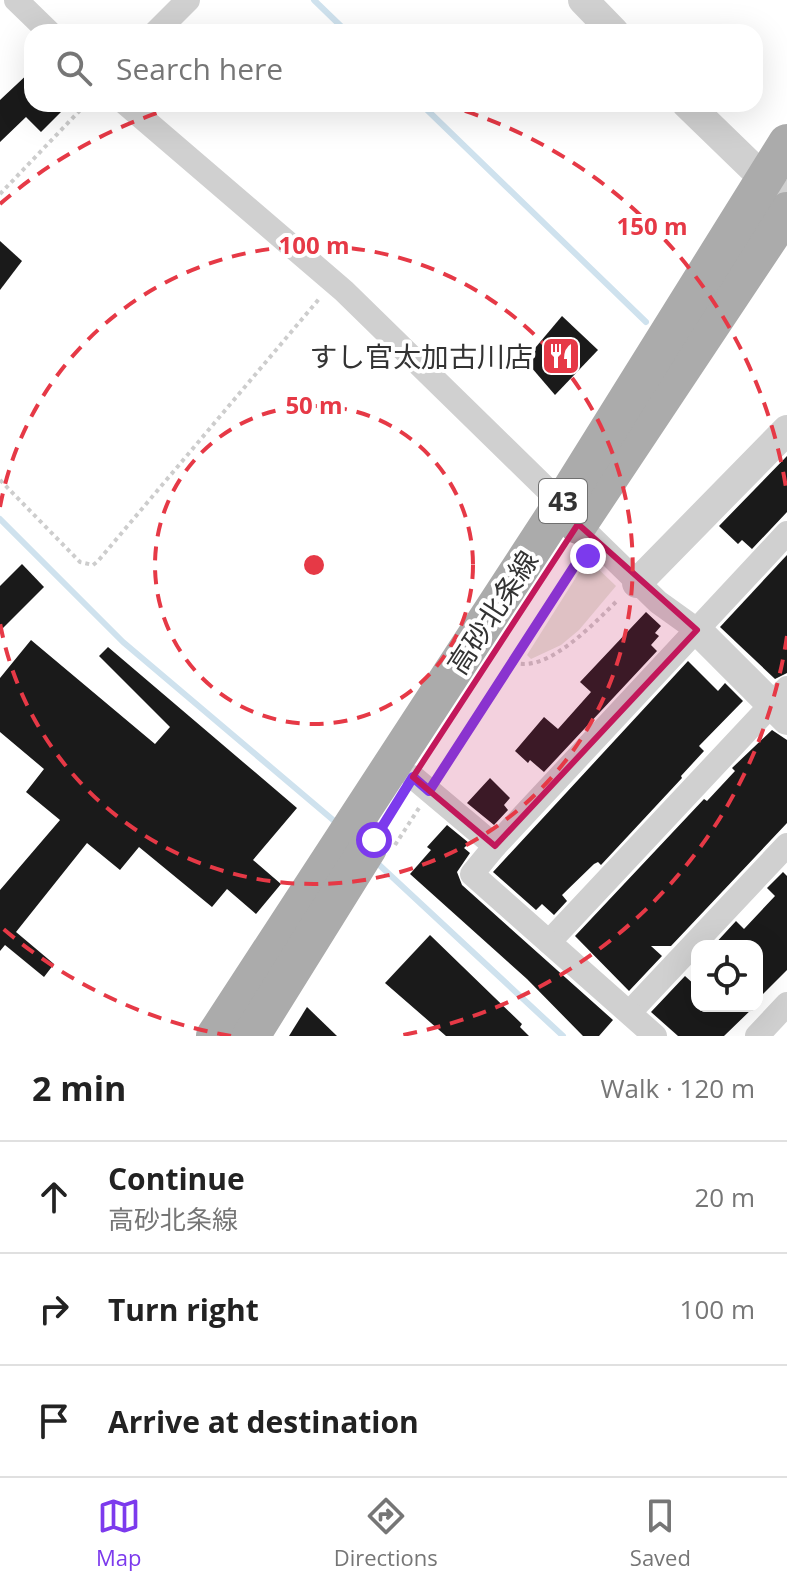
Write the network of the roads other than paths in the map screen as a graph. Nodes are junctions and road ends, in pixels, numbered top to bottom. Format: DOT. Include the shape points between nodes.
graph roads {
  1 [pos="16,0"];
  2 [pos="188,0"];
  3 [pos="583,0"];
  4 [pos="41,24"];
  5 [pos="164,24"];
  6 [pos="606,24"];
  7 [pos="135,112"];
  8 [pos="695,112"];
  9 [pos="787,143"];
  10 [pos="776,189"];
  11 [pos="787,211"];
  12 [pos="787,430"];
  13 [pos="576,528"];
  14 [pos="787,533"];
  15 [pos="648,592"];
  16 [pos="697,630"];
  17 [pos="782,705"];
  18 [pos="421,784"];
  19 [pos="363,845"];
  20 [pos="787,845"];
  21 [pos="495,846"];
  22 [pos="549,942"];
  23 [pos="787,1004"];
  24 [pos="630,1012"];
  25 [pos="215,1036"];
  26 [pos="251,1036"];
  27 [pos="655,1036"];
  28 [pos="757,1036"];
  1 -- 4 [label="street"];
  2 -- 5 [label="street"];
  3 -- 6 [label="street"];
  7 -- 13 [label="street" via="334,282"];
  8 -- 10 [label="street"];
  9 -- 10 [label="main road, 高砂北条線 / 43"];
  10 -- 13 [label="main road, 高砂北条線 / 43"];
  11 -- 13 [label="main road, 高砂北条線 / 43"];
  12 -- 15 [label="street"];
  13 -- 15 [label="street"];
  13 -- 18 [label="main road, 高砂北条線 / 43"];
  13 -- 19 [label="main road, 高砂北条線 / 43"];
  14 -- 16 [label="street"];
  15 -- 16 [label="street"];
  16 -- 17 [label="street"];
  16 -- 21 [label="street"];
  17 -- 22 [label="street"];
  18 -- 19 [label="main road, 高砂北条線 / 43"];
  18 -- 21 [label="street"];
  19 -- 25 [label="main road, 高砂北条線 / 43"];
  19 -- 26 [label="main road, 高砂北条線 / 43"];
  20 -- 24 [label="street"];
  21 -- 22 [label="street" via="472,874"];
  22 -- 24 [label="street"];
  23 -- 28 [label="street"];
  24 -- 27 [label="street"];
}
